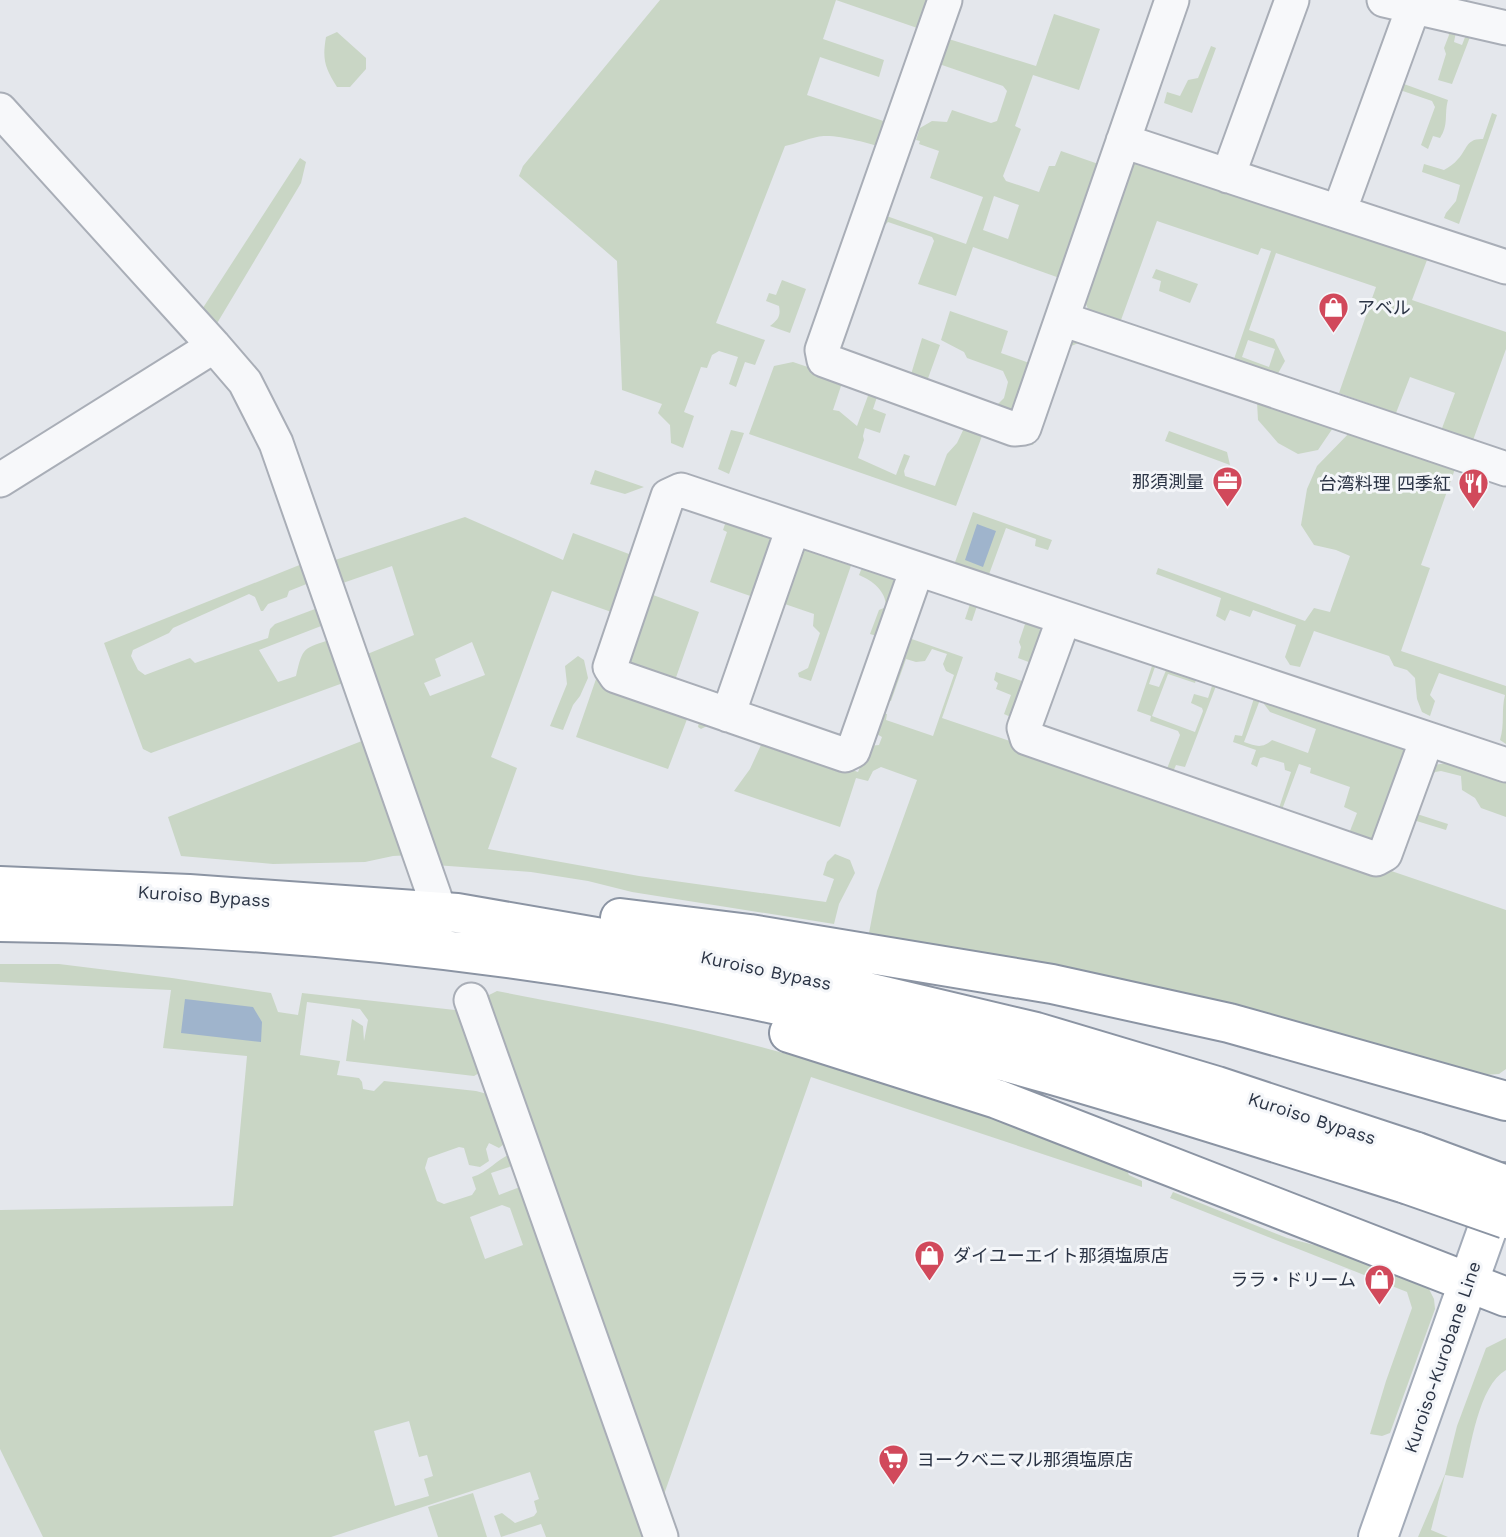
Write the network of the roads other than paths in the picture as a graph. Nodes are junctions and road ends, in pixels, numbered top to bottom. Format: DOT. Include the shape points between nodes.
graph roads {
  1 [pos="945,0"];
  2 [pos="1172,0"];
  3 [pos="1292,0"];
  4 [pos="1405,2"];
  5 [pos="1506,28"];
  6 [pos="0,110"];
  7 [pos="1123,141"];
  8 [pos="1228,176"];
  9 [pos="1339,212"];
  10 [pos="1506,267"];
  11 [pos="1062,319"];
  12 [pos="214,346"];
  13 [pos="1506,469"];
  14 [pos="0,480"];
  15 [pos="793,528"];
  16 [pos="917,569"];
  17 [pos="1064,618"];
  18 [pos="729,715"];
  19 [pos="1426,739"];
  20 [pos="1506,765"];
  21 [pos="0,886"];
  22 [pos="448,912"];
  23 [pos="0,922"];
  24 [pos="514,961"];
  25 [pos="471,1000"];
  26 [pos="1506,1101"];
  27 [pos="1412,1168"];
  28 [pos="1506,1177"];
  29 [pos="1506,1185"];
  30 [pos="1506,1219"];
  31 [pos="1469,1283"];
  32 [pos="1506,1297"];
  33 [pos="661,1537"];
  34 [pos="1378,1537"];
  1 -- 11 [label="street" via="822,350 824,360 1014,429 1024,428"];
  2 -- 7 [label="street"];
  3 -- 8 [label="street"];
  4 -- 5 [label="street"];
  4 -- 9 [label="street"];
  6 -- 12 [label="street"];
  7 -- 8 [label="street"];
  7 -- 11 [label="street"];
  8 -- 9 [label="street"];
  9 -- 10 [label="street"];
  11 -- 13 [label="street"];
  12 -- 14 [label="street"];
  12 -- 22 [label="street" via="245,382 276,443"];
  15 -- 16 [label="street"];
  15 -- 18 [label="street"];
  15 -- 18 [label="street" via="681,490 668,496 610,667 615,676"];
  16 -- 17 [label="street"];
  16 -- 18 [label="street" via="853,751 845,755"];
  17 -- 19 [label="street"];
  17 -- 19 [label="street" via="1024,728 1027,738 1376,859 1385,853"];
  19 -- 20 [label="street"];
  21 -- 22 [label="main road, Kuroiso Bypass"];
  22 -- 26 [label="main road" via="566,913 659,922 1052,984 1229,1023"];
  22 -- 27 [label="main road, Kuroiso Bypass" via="804,977 1036,1032 1217,1086"];
  23 -- 24 [label="main road, Kuroiso Bypass" via="224,930 352,940"];
  24 -- 27 [label="main road, Kuroiso Bypass" via="726,994 888,1031"];
  24 -- 31 [label="main road" via="810,1038 997,1099"];
  25 -- 33 [label="street"];
  27 -- 29 [label="main road, Kuroiso Bypass, bridge"];
  27 -- 30 [label="main road, Kuroiso Bypass, bridge"];
  28 -- 31 [label="main road, Kuroiso-Kurobane Line"];
  31 -- 32 [label="main road"];
  31 -- 34 [label="main road, Kuroiso-Kurobane Line"];
}
